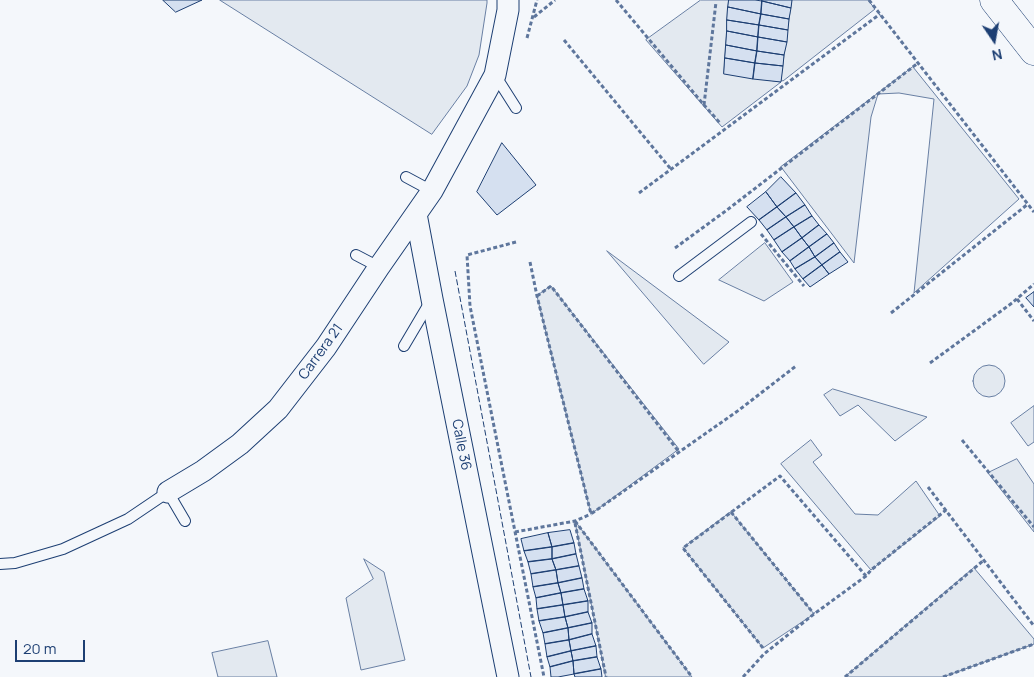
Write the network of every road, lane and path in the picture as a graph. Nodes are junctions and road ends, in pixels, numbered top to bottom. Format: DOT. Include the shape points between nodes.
graph roads {
  1 [pos="537,0"];
  2 [pos="555,0"];
  3 [pos="616,0"];
  4 [pos="869,0"];
  5 [pos="994,0"];
  6 [pos="716,2"];
  7 [pos="508,5"];
  8 [pos="880,14"];
  9 [pos="533,17"];
  10 [pos="527,39"];
  11 [pos="564,40"];
  12 [pos="1034,52"];
  13 [pos="918,63"];
  14 [pos="495,75"];
  15 [pos="704,105"];
  16 [pos="516,108"];
  17 [pos="720,123"];
  18 [pos="670,168"];
  19 [pos="406,177"];
  20 [pos="432,191"];
  21 [pos="639,193"];
  22 [pos="1028,204"];
  23 [pos="1034,212"];
  24 [pos="416,214"];
  25 [pos="751,222"];
  26 [pos="516,242"];
  27 [pos="675,248"];
  28 [pos="356,255"];
  29 [pos="530,262"];
  30 [pos="379,266"];
  31 [pos="679,276"];
  32 [pos="1034,284"];
  33 [pos="804,286"];
  34 [pos="537,296"];
  35 [pos="1016,298"];
  36 [pos="432,299"];
  37 [pos="891,313"];
  38 [pos="1034,321"];
  39 [pos="404,346"];
  40 [pos="930,363"];
  41 [pos="796,366"];
  42 [pos="962,440"];
  43 [pos="679,452"];
  44 [pos="928,487"];
  45 [pos="168,492"];
  46 [pos="946,510"];
  47 [pos="731,512"];
  48 [pos="592,514"];
  49 [pos="185,521"];
  50 [pos="575,521"];
  51 [pos="1034,527"];
  52 [pos="515,532"];
  53 [pos="984,560"];
  54 [pos="0,564"];
  55 [pos="866,576"];
  56 [pos="814,614"];
  57 [pos="1034,626"];
  58 [pos="1034,644"];
  59 [pos="764,648"];
  60 [pos="508,677"];
  61 [pos="544,677"];
  62 [pos="606,677"];
  63 [pos="692,677"];
  64 [pos="743,677"];
  65 [pos="846,677"];
  66 [pos="943,677"];
  1 -- 9 [label="path"];
  2 -- 9 [label="path"];
  3 -- 15 [label="path"];
  4 -- 8 [label="path"];
  5 -- 12 [label="main road"];
  6 -- 15 [label="path"];
  7 -- 14 [label="street, Carrera 21"];
  8 -- 13 [label="path"];
  8 -- 21 [label="path"];
  9 -- 10 [label="path"];
  11 -- 18 [label="path"];
  13 -- 22 [label="path"];
  13 -- 27 [label="path"];
  14 -- 16 [label="lane"];
  14 -- 20 [label="street, Carrera 21"];
  15 -- 17 [label="path"];
  19 -- 20 [label="lane"];
  20 -- 24 [label="street, Carrera 21"];
  22 -- 23 [label="path"];
  22 -- 37 [label="path"];
  24 -- 30 [label="street, Carrera 21"];
  24 -- 36 [label="street, Calle 36"];
  25 -- 31 [label="lane"];
  25 -- 33 [label="path"];
  26 -- 52 [label="path" via="467,255 470,306"];
  28 -- 30 [label="lane"];
  29 -- 34 [label="path"];
  30 -- 45 [label="street, Carrera 21" via="326,347 278,409 240,444"];
  32 -- 35 [label="path"];
  34 -- 43 [label="path" via="551,286"];
  34 -- 48 [label="path"];
  35 -- 38 [label="path"];
  35 -- 40 [label="path"];
  36 -- 39 [label="lane"];
  36 -- 60 [label="street, Calle 36"];
  41 -- 43 [label="path"];
  42 -- 51 [label="path"];
  43 -- 48 [label="path"];
  44 -- 46 [label="path"];
  45 -- 49 [label="lane"];
  45 -- 54 [label="lane, Carrera 21" via="128,520 63,549 15,563"];
  46 -- 53 [label="path"];
  46 -- 55 [label="path"];
  47 -- 55 [label="path" via="780,476"];
  47 -- 56 [label="path"];
  47 -- 59 [label="path" via="683,548"];
  48 -- 50 [label="path"];
  50 -- 52 [label="path"];
  50 -- 62 [label="path"];
  50 -- 63 [label="path"];
  52 -- 61 [label="path"];
  53 -- 57 [label="path"];
  53 -- 65 [label="path"];
  55 -- 56 [label="path"];
  56 -- 64 [label="path" via="764,654"];
  58 -- 66 [label="path"];
}
